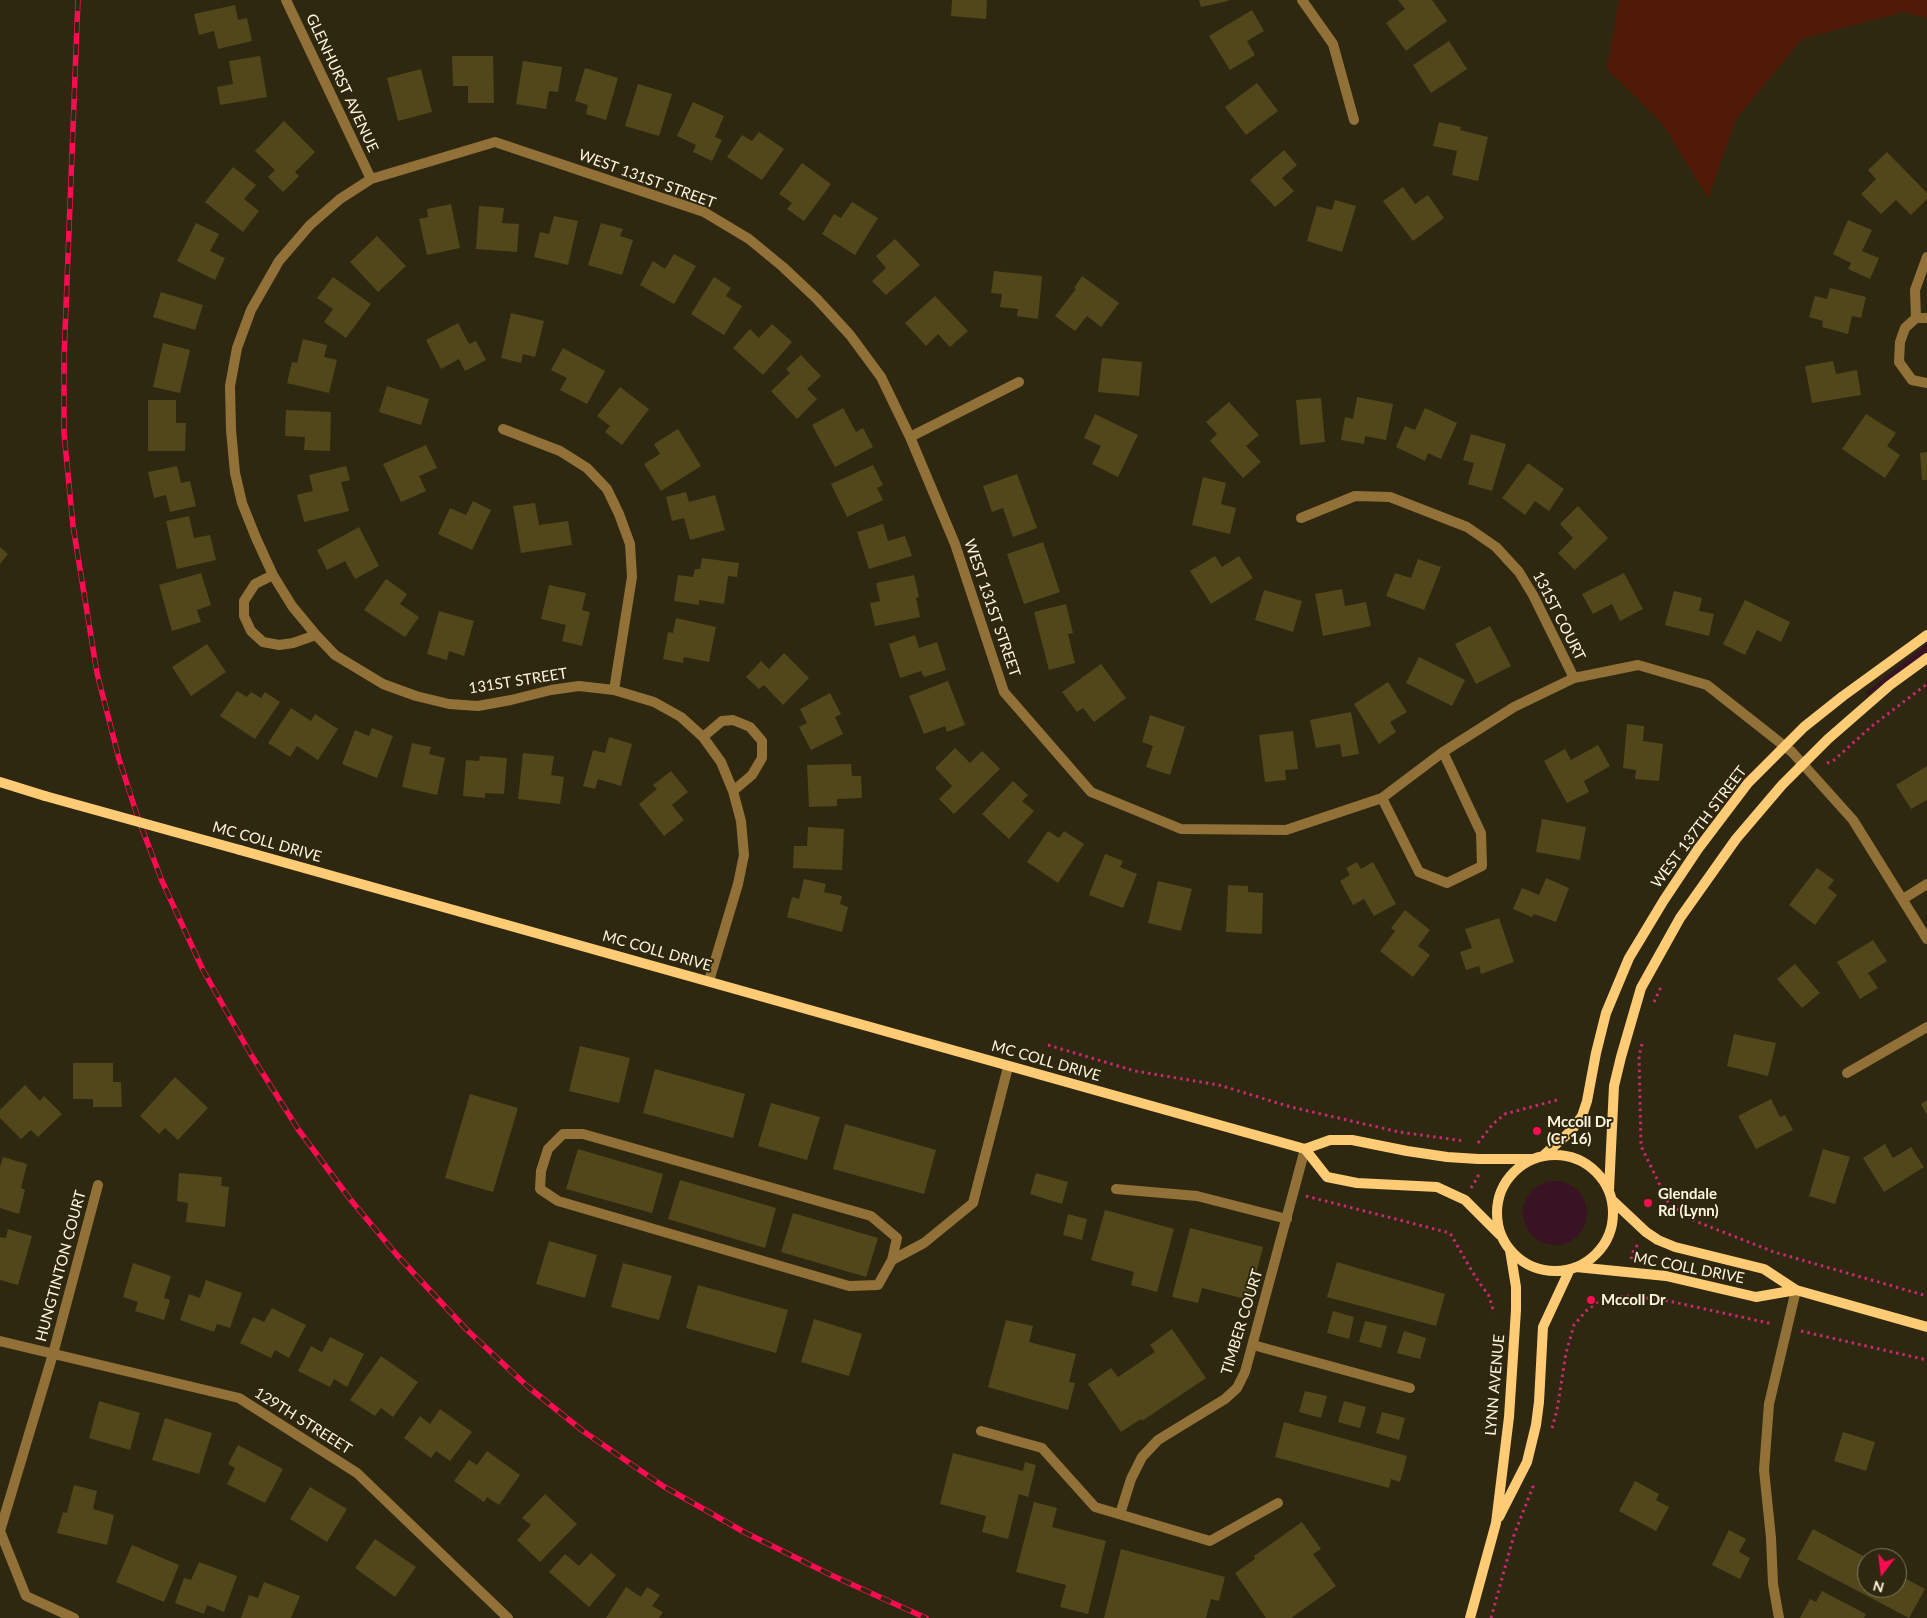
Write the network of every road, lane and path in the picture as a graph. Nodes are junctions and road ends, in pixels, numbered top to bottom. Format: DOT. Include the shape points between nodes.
graph roads {
  1 [pos="286,0"];
  2 [pos="1302,0"];
  3 [pos="1354,120"];
  4 [pos="371,179"];
  5 [pos="1927,257"];
  6 [pos="1916,318"];
  7 [pos="1927,318"];
  8 [pos="1019,382"];
  9 [pos="1927,383"];
  10 [pos="503,429"];
  11 [pos="910,436"];
  12 [pos="1301,518"];
  13 [pos="273,575"];
  14 [pos="316,634"];
  15 [pos="1927,635"];
  16 [pos="1927,658"];
  17 [pos="1574,678"];
  18 [pos="1927,684"];
  19 [pos="614,690"];
  20 [pos="703,737"];
  21 [pos="1785,746"];
  22 [pos="1443,752"];
  23 [pos="1806,767"];
  24 [pos="0,782"];
  25 [pos="733,791"];
  26 [pos="1382,798"];
  27 [pos="1927,884"];
  28 [pos="1903,899"];
  29 [pos="1927,938"];
  30 [pos="709,981"];
  31 [pos="1663,983"];
  32 [pos="1651,1008"];
  33 [pos="1927,1027"];
  34 [pos="1644,1037"];
  35 [pos="1048,1045"];
  36 [pos="1008,1066"];
  37 [pos="1847,1073"];
  38 [pos="1558,1100"];
  39 [pos="1305,1149"];
  40 [pos="1544,1155"];
  41 [pos="1531,1159"];
  42 [pos="1478,1168"];
  43 [pos="98,1185"];
  44 [pos="1471,1188"];
  45 [pos="1116,1189"];
  46 [pos="1609,1190"];
  47 [pos="1294,1192"];
  48 [pos="1613,1202"];
  49 [pos="1287,1219"];
  50 [pos="1502,1237"];
  51 [pos="1639,1242"];
  52 [pos="1510,1250"];
  53 [pos="892,1260"];
  54 [pos="1631,1260"];
  55 [pos="1573,1268"];
  56 [pos="1796,1290"];
  57 [pos="1927,1296"];
  58 [pos="1494,1313"];
  59 [pos="1786,1327"];
  60 [pos="1927,1327"];
  61 [pos="0,1341"];
  62 [pos="1253,1346"];
  63 [pos="53,1354"];
  64 [pos="1927,1360"];
  65 [pos="1410,1388"];
  66 [pos="981,1431"];
  67 [pos="1550,1436"];
  68 [pos="1536,1480"];
  69 [pos="1278,1503"];
  70 [pos="1120,1514"];
  71 [pos="1496,1523"];
  72 [pos="0,1531"];
  73 [pos="74,1618"];
  74 [pos="508,1618"];
  75 [pos="1470,1618"];
  76 [pos="1491,1618"];
  77 [pos="1779,1618"];
  1 -- 4 [label="street, GLENHURST AVENUE"];
  2 -- 3 [label="street" via="1333,44"];
  4 -- 11 [label="street, WEST 131ST STREET" via="495,142 704,212 749,239 817,299 850,335 881,377"];
  4 -- 13 [label="street, 131ST STREET" via="340,199 310,225 279,261 251,310 238,348 230,386 235,472 242,503"];
  5 -- 6 [label="street" via="1915,290"];
  6 -- 7 [label="street"];
  6 -- 9 [label="street" via="1904,328 1898,362 1912,380"];
  8 -- 11 [label="street"];
  10 -- 19 [label="street" via="560,451 587,468 607,489 619,514 630,544 632,577"];
  11 -- 26 [label="street, WEST 131ST STREET" via="955,544 1004,692 1091,792 1181,829 1286,830"];
  12 -- 17 [label="street, 131ST COURT" via="1355,496 1390,496 1467,527 1496,548 1519,572"];
  13 -- 14 [label="street, 131ST STREET" via="292,606"];
  13 -- 14 [label="street" via="255,584 244,600 244,616 251,630 264,642 279,645"];
  14 -- 19 [label="street, 131ST STREET" via="334,655 383,684 449,704 478,706 580,686"];
  15 -- 21 [label="main road, WEST 137TH STREET" via="1842,696"];
  16 -- 23 [label="main road" via="1890,685"];
  17 -- 21 [label="street, WEST 131ST STREET" via="1638,665 1707,685"];
  17 -- 22 [label="street, WEST 131ST STREET" via="1514,707"];
  18 -- 23 [label="path" via="1834,760"];
  19 -- 20 [label="street, 131ST STREET" via="654,702 681,717"];
  20 -- 25 [label="street, 131ST STREET" via="721,762"];
  20 -- 25 [label="street" via="722,721 732,720 750,726 762,741 762,758 752,775"];
  21 -- 23 [label="street, WEST 131ST STREET"];
  21 -- 40 [label="main road, WEST 137TH STREET" via="1748,783 1698,850 1629,958 1606,1013 1582,1116 1571,1131"];
  22 -- 26 [label="street, WEST 131ST STREET"];
  22 -- 26 [label="street" via="1481,833 1482,866 1447,884 1419,872"];
  23 -- 28 [label="street, WEST 131ST STREET" via="1853,820"];
  23 -- 46 [label="main road" via="1782,785 1736,839 1680,918 1641,988 1614,1086"];
  24 -- 30 [label="main road, MC COLL DRIVE, bridge"];
  25 -- 30 [label="street, 131ST STREET" via="741,821 744,854"];
  27 -- 28 [label="street"];
  28 -- 29 [label="street, WEST 131ST STREET"];
  30 -- 36 [label="main road, MC COLL DRIVE"];
  31 -- 32 [label="path"];
  33 -- 37 [label="street"];
  34 -- 57 [label="path" via="1640,1056 1641,1146 1669,1204 1695,1222 1774,1252"];
  35 -- 38 [label="path" via="1135,1071 1219,1085 1300,1109 1398,1132 1478,1143 1505,1114"];
  36 -- 39 [label="main road, MC COLL DRIVE"];
  36 -- 53 [label="street" via="973,1203 924,1243"];
  39 -- 41 [label="main road" via="1330,1140 1352,1140 1447,1156"];
  39 -- 47 [label="street, TIMBER COURT"];
  39 -- 50 [label="main road" via="1326,1178 1437,1188 1452,1194 1465,1200"];
  40 -- 41 [label="main road"];
  40 -- 46 [label="main road" via="1560,1154 1575,1158 1601,1176"];
  41 -- 50 [label="main road" via="1518,1167 1500,1192 1497,1214"];
  42 -- 44 [label="path" via="1478,1177"];
  43 -- 63 [label="street, HUNGTINTON COURT"];
  45 -- 49 [label="street" via="1197,1196"];
  46 -- 48 [label="main road"];
  47 -- 49 [label="street, TIMBER COURT"];
  47 -- 58 [label="path" via="1450,1234 1489,1296"];
  48 -- 55 [label="main road" via="1610,1234 1602,1248"];
  48 -- 56 [label="main road, MC COLL DRIVE" via="1658,1240 1764,1269"];
  49 -- 62 [label="street, TIMBER COURT"];
  50 -- 52 [label="main road"];
  51 -- 54 [label="path"];
  52 -- 55 [label="main road" via="1519,1259 1544,1270"];
  52 -- 71 [label="main road, LYNN AVENUE" via="1516,1310"];
  53 -- 53 [label="street" via="897,1238 871,1216 583,1134 563,1134 548,1149 541,1171 540,1188 558,1201 849,1286 878,1285"];
  55 -- 56 [label="main road, MC COLL DRIVE" via="1666,1276 1756,1297"];
  55 -- 71 [label="main road, LYNN AVENUE" via="1543,1327 1536,1425 1526,1462"];
  56 -- 59 [label="street"];
  56 -- 60 [label="main road, MC COLL DRIVE"];
  59 -- 64 [label="path"];
  59 -- 67 [label="path" via="1664,1300 1628,1296 1601,1299 1574,1324"];
  59 -- 77 [label="street" via="1769,1404 1764,1470 1773,1584"];
  61 -- 63 [label="street, 129TH STREEET"];
  62 -- 65 [label="street"];
  62 -- 70 [label="street, TIMBER COURT" via="1246,1372 1237,1388 1225,1400 1158,1440 1142,1457 1131,1478"];
  63 -- 72 [label="street, HUNGTINTON COURT"];
  63 -- 74 [label="street, 129TH STREEET" via="239,1398 357,1473"];
  66 -- 70 [label="street" via="1042,1448 1095,1507"];
  68 -- 76 [label="path" via="1514,1535"];
  69 -- 70 [label="street" via="1210,1541"];
  71 -- 75 [label="main road, LYNN AVENUE"];
  72 -- 73 [label="street" via="26,1596"];
}
